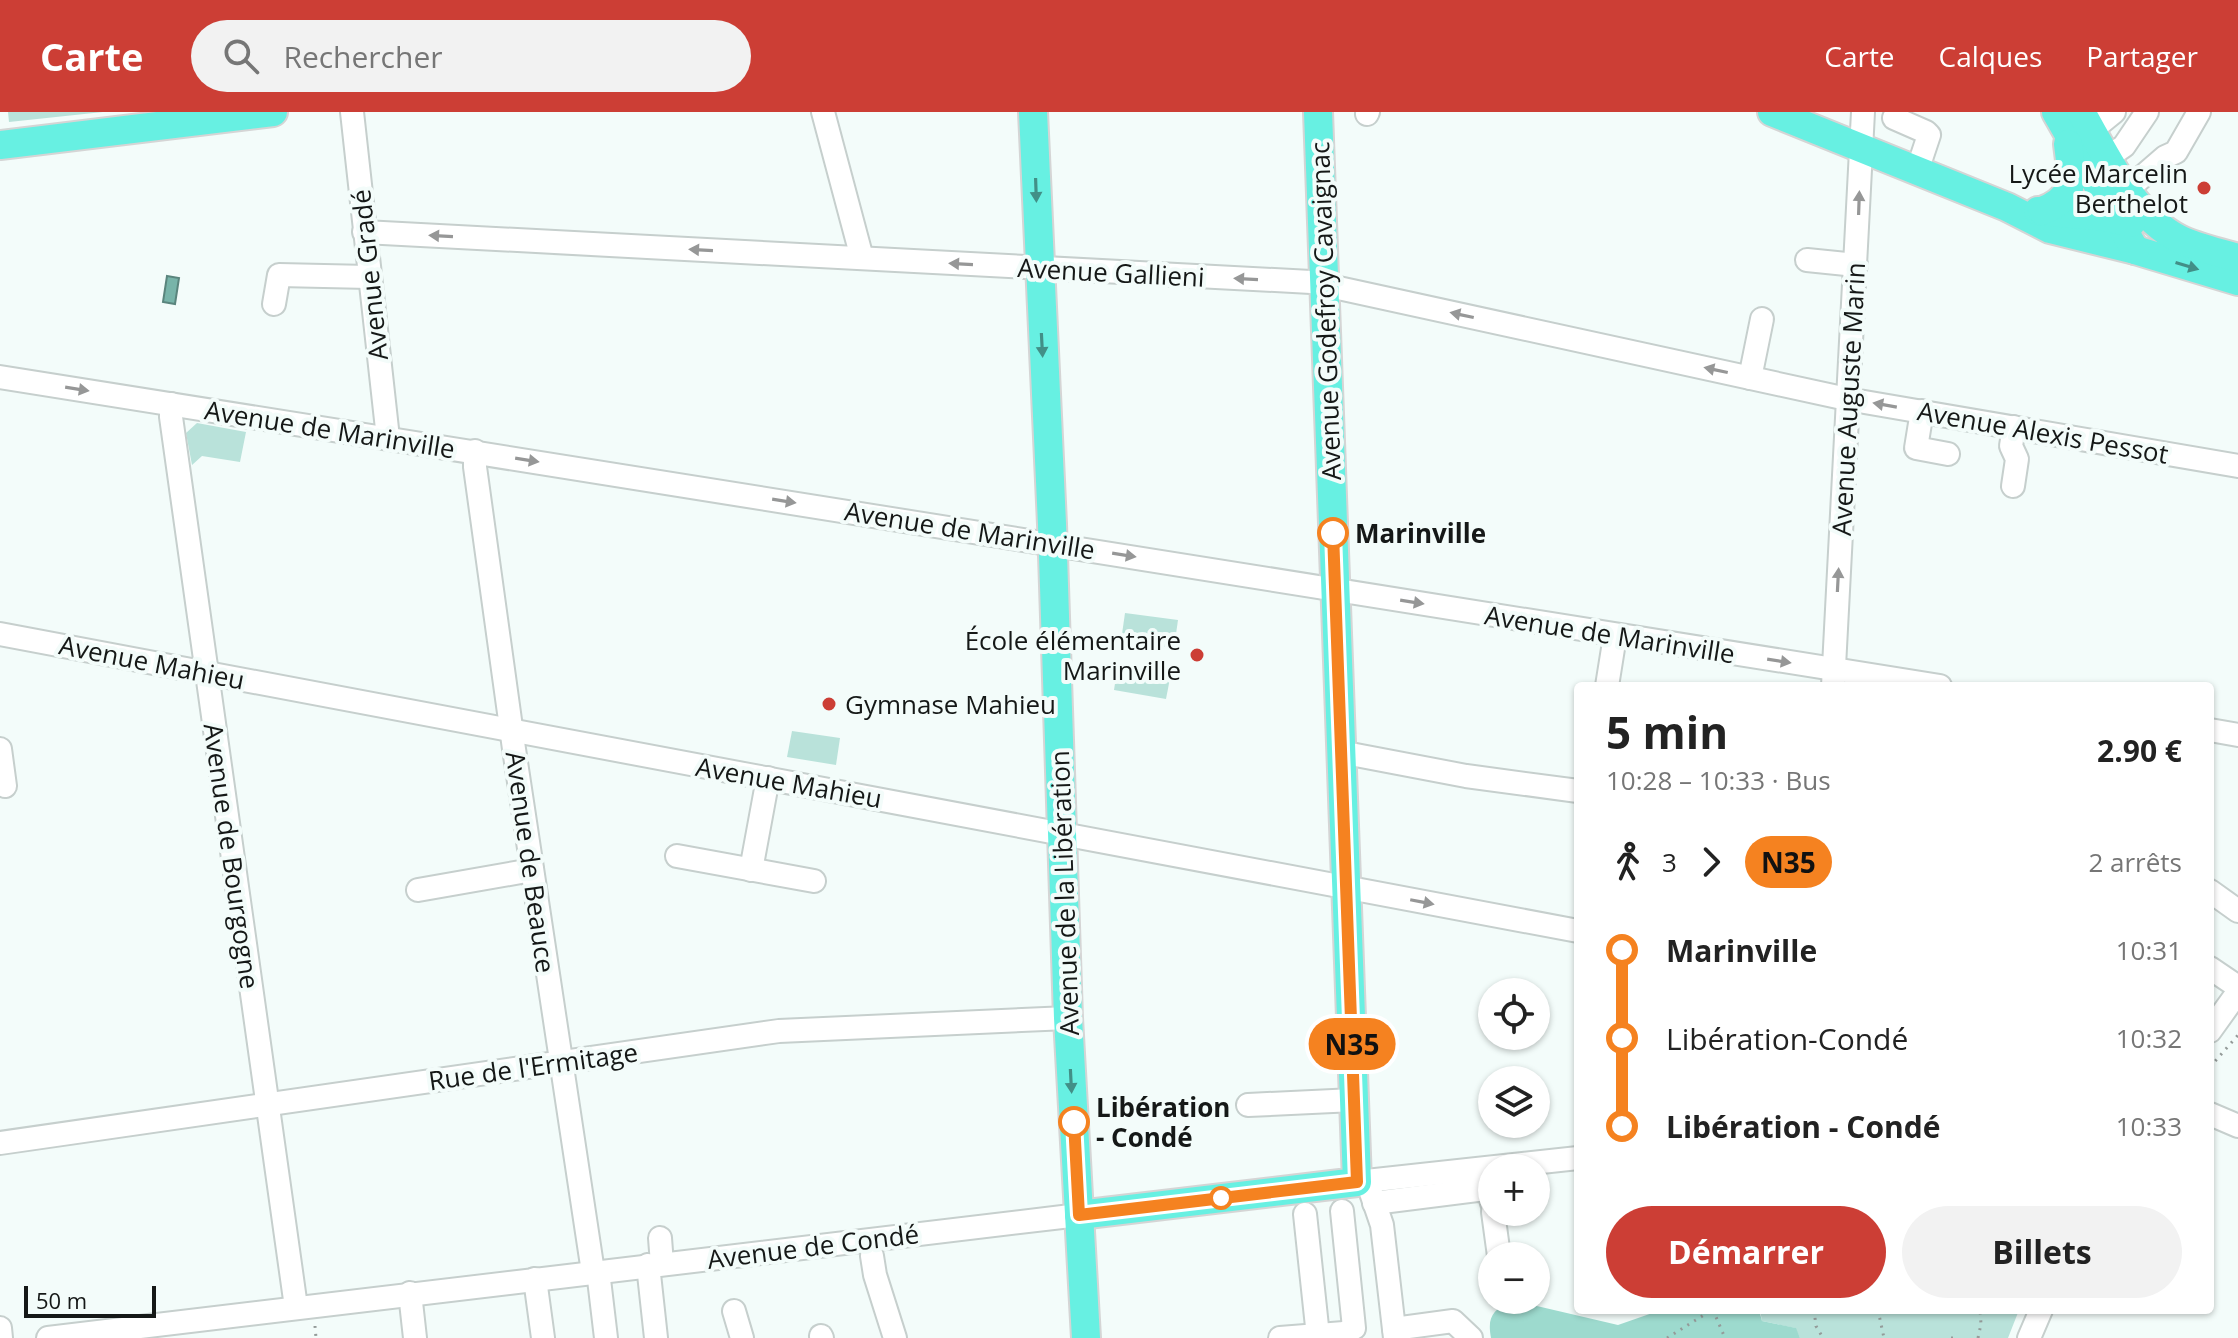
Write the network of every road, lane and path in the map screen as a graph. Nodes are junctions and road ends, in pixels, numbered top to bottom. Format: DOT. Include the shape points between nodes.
graph roads {
  1 [pos="266,112"];
  2 [pos="273,112"];
  3 [pos="352,112"];
  4 [pos="823,112"];
  5 [pos="1033,112"];
  6 [pos="1318,112"];
  7 [pos="1772,112"];
  8 [pos="2114,112"];
  9 [pos="2147,112"];
  10 [pos="2199,112"];
  11 [pos="1894,118"];
  12 [pos="2074,121"];
  13 [pos="1862,128"];
  14 [pos="0,145"];
  15 [pos="2108,157"];
  16 [pos="1917,171"];
  17 [pos="2007,207"];
  18 [pos="2042,211"];
  19 [pos="2122,214"];
  20 [pos="364,232"];
  21 [pos="862,258"];
  22 [pos="2238,258"];
  23 [pos="1807,260"];
  24 [pos="1856,265"];
  25 [pos="1039,268"];
  26 [pos="369,277"];
  27 [pos="2238,281"];
  28 [pos="1324,285"];
  29 [pos="274,304"];
  30 [pos="1762,319"];
  31 [pos="0,377"];
  32 [pos="1750,378"];
  33 [pos="1847,399"];
  34 [pos="171,404"];
  35 [pos="1918,404"];
  36 [pos="2014,427"];
  37 [pos="388,438"];
  38 [pos="475,451"];
  39 [pos="1948,454"];
  40 [pos="2238,466"];
  41 [pos="2013,486"];
  42 [pos="1053,543"];
  43 [pos="1335,589"];
  44 [pos="0,634"];
  45 [pos="1615,636"];
  46 [pos="205,672"];
  47 [pos="1833,677"];
  48 [pos="1608,682"];
  49 [pos="1892,682"];
  50 [pos="512,731"];
  51 [pos="2214,731"];
  52 [pos="2238,735"];
  53 [pos="0,749"];
  54 [pos="1340,752"];
  55 [pos="768,778"];
  56 [pos="5,786"];
  57 [pos="1574,790"];
  58 [pos="1063,832"];
  59 [pos="677,856"];
  60 [pos="532,870"];
  61 [pos="751,870"];
  62 [pos="814,881"];
  63 [pos="1345,887"];
  64 [pos="418,890"];
  65 [pos="2214,894"];
  66 [pos="2238,911"];
  67 [pos="1574,930"];
  68 [pos="2214,971"];
  69 [pos="2238,990"];
  70 [pos="1068,1018"];
  71 [pos="2214,1025"];
  72 [pos="2238,1035"];
  73 [pos="561,1061"];
  74 [pos="2214,1062"];
  75 [pos="1354,1100"];
  76 [pos="267,1104"];
  77 [pos="1248,1105"];
  78 [pos="2214,1116"];
  79 [pos="2238,1126"];
  80 [pos="0,1143"];
  81 [pos="1574,1159"];
  82 [pos="1478,1189"];
  83 [pos="1367,1191"];
  84 [pos="1342,1211"];
  85 [pos="1305,1214"];
  86 [pos="1079,1215"];
  87 [pos="660,1238"];
  88 [pos="872,1256"];
  89 [pos="655,1264"];
  90 [pos="595,1271"];
  91 [pos="535,1279"];
  92 [pos="410,1293"];
  93 [pos="296,1307"];
  94 [pos="734,1311"];
  95 [pos="1706,1314"];
  96 [pos="1714,1314"];
  97 [pos="1814,1314"];
  98 [pos="1879,1314"];
  99 [pos="1980,1314"];
  100 [pos="2039,1314"];
  101 [pos="0,1328"];
  102 [pos="1423,1331"];
  103 [pos="1394,1334"];
  104 [pos="88,1336"];
  105 [pos="1318,1336"];
  106 [pos="1,1338"];
  107 [pos="48,1338"];
  108 [pos="415,1338"];
  109 [pos="543,1338"];
  110 [pos="606,1338"];
  111 [pos="656,1338"];
  112 [pos="742,1338"];
  113 [pos="895,1338"];
  114 [pos="1091,1338"];
  115 [pos="1280,1338"];
  116 [pos="1471,1338"];
  117 [pos="1667,1338"];
  118 [pos="1725,1338"];
  119 [pos="1823,1338"];
  120 [pos="1884,1338"];
  121 [pos="1978,1338"];
  122 [pos="2029,1338"];
  1 -- 2 [label="main road"];
  1 -- 14 [label="main road"];
  3 -- 20 [label="street, Avenue Gradé"];
  4 -- 21 [label="street"];
  5 -- 25 [label="main road, Avenue de la Libération, one-way"];
  6 -- 28 [label="main road, Avenue Godefroy Cavaignac"];
  7 -- 13 [label="main road"];
  8 -- 12 [label="street"];
  9 -- 15 [label="street" via="2124,146"];
  10 -- 19 [label="street" via="2176,152 2165,157"];
  11 -- 16 [label="street" via="1929,135"];
  12 -- 15 [label="main road"];
  12 -- 18 [label="main road" via="2068,193"];
  12 -- 19 [label="main road"];
  13 -- 16 [label="main road"];
  24 -- 13 [label="street, Avenue Auguste Marin, one-way"];
  15 -- 19 [label="main road"];
  16 -- 17 [label="main road"];
  17 -- 18 [label="main road"];
  17 -- 19 [label="main road" via="2050,229"];
  18 -- 19 [label="main road"];
  19 -- 22 [label="main road"];
  19 -- 27 [label="main road, one-way" via="2135,250"];
  21 -- 20 [label="street, Avenue Gallieni, one-way"];
  20 -- 26 [label="street, Avenue Gradé"];
  25 -- 21 [label="street, Avenue Gallieni, one-way"];
  23 -- 24 [label="street"];
  24 -- 33 [label="street, Avenue Auguste Marin"];
  28 -- 25 [label="street, Avenue Gallieni, one-way"];
  25 -- 42 [label="main road, Avenue de la Libération, one-way"];
  26 -- 29 [label="street" via="279,275"];
  26 -- 37 [label="street, Avenue Gradé"];
  32 -- 28 [label="street, Avenue Gallieni, one-way"];
  28 -- 43 [label="main road, Avenue Godefroy Cavaignac"];
  30 -- 32 [label="street"];
  31 -- 34 [label="street, Avenue de Marinville, one-way"];
  32 -- 33 [label="street, Avenue Gallieni"];
  35 -- 33 [label="street, Avenue Alexis Pessot, one-way"];
  47 -- 33 [label="street, Avenue Auguste Marin, one-way"];
  34 -- 37 [label="street, Avenue de Marinville"];
  34 -- 46 [label="street, Avenue de Bourgogne"];
  35 -- 36 [label="street, Avenue Alexis Pessot"];
  35 -- 39 [label="street" via="1916,448"];
  36 -- 40 [label="street, Avenue Alexis Pessot"];
  36 -- 41 [label="street"];
  37 -- 38 [label="street, Avenue de Marinville"];
  38 -- 42 [label="street, Avenue de Marinville, one-way"];
  38 -- 50 [label="street, Avenue de Beauce"];
  42 -- 43 [label="street, Avenue de Marinville, one-way"];
  42 -- 58 [label="main road, Avenue de la Libération"];
  43 -- 45 [label="street, Avenue de Marinville, one-way"];
  43 -- 54 [label="main road, Avenue Godefroy Cavaignac"];
  44 -- 46 [label="street, Avenue Mahieu"];
  45 -- 47 [label="street, Avenue de Marinville, one-way"];
  45 -- 48 [label="street"];
  46 -- 50 [label="street, Avenue Mahieu"];
  46 -- 76 [label="street, Avenue de Bourgogne"];
  47 -- 49 [label="street, Avenue de Marinville"];
  50 -- 55 [label="street, Avenue Mahieu"];
  50 -- 60 [label="street, Avenue de Beauce"];
  51 -- 52 [label="street"];
  53 -- 56 [label="street"];
  54 -- 57 [label="street"];
  54 -- 63 [label="main road, Avenue Godefroy Cavaignac"];
  55 -- 58 [label="street, Avenue Mahieu"];
  55 -- 61 [label="street"];
  58 -- 63 [label="street, Avenue Mahieu"];
  58 -- 70 [label="main road, Avenue de la Libération"];
  59 -- 61 [label="street"];
  60 -- 64 [label="street"];
  60 -- 73 [label="street, Avenue de Beauce"];
  61 -- 62 [label="street"];
  63 -- 67 [label="street, Avenue Mahieu, one-way"];
  63 -- 75 [label="main road, Avenue Godefroy Cavaignac"];
  65 -- 66 [label="street"];
  68 -- 69 [label="street"];
  69 -- 71 [label="street"];
  70 -- 73 [label="street, Rue de l'Ermitage" via="779,1031"];
  70 -- 86 [label="main road, Avenue de la Libération, one-way"];
  72 -- 74 [label="path"];
  73 -- 76 [label="street, Rue de l'Ermitage"];
  73 -- 90 [label="street, Avenue de Beauce"];
  75 -- 77 [label="street"];
  75 -- 83 [label="main road, Avenue Godefroy Cavaignac"];
  76 -- 80 [label="street, Rue de l'Ermitage"];
  76 -- 93 [label="street, Avenue de Bourgogne"];
  78 -- 79 [label="street"];
  81 -- 83 [label="street, Avenue de Condé"];
  82 -- 83 [label="street"];
  83 -- 86 [label="main road, Avenue de Condé"];
  83 -- 103 [label="street" via="1382,1225"];
  84 -- 105 [label="street" via="1354,1328"];
  85 -- 105 [label="street"];
  86 -- 89 [label="street, Avenue de Condé"];
  86 -- 114 [label="main road, Avenue de la Libération"];
  87 -- 89 [label="street"];
  88 -- 113 [label="street"];
  89 -- 90 [label="street, Avenue de Condé"];
  89 -- 111 [label="street"];
  90 -- 91 [label="street, Avenue de Condé"];
  90 -- 110 [label="street, Avenue de Beauce"];
  91 -- 92 [label="street, Avenue de Condé"];
  91 -- 109 [label="street"];
  92 -- 93 [label="street, Avenue de Condé"];
  92 -- 108 [label="street"];
  93 -- 104 [label="street, Avenue de Condé"];
  94 -- 112 [label="street"];
  95 -- 117 [label="path"];
  96 -- 118 [label="path"];
  97 -- 119 [label="path"];
  98 -- 120 [label="path"];
  99 -- 121 [label="path"];
  100 -- 122 [label="street"];
  101 -- 106 [label="street"];
  102 -- 103 [label="street"];
  102 -- 116 [label="street" via="1453,1321"];
  104 -- 107 [label="street, Avenue de Condé"];
  105 -- 115 [label="street"];
}
